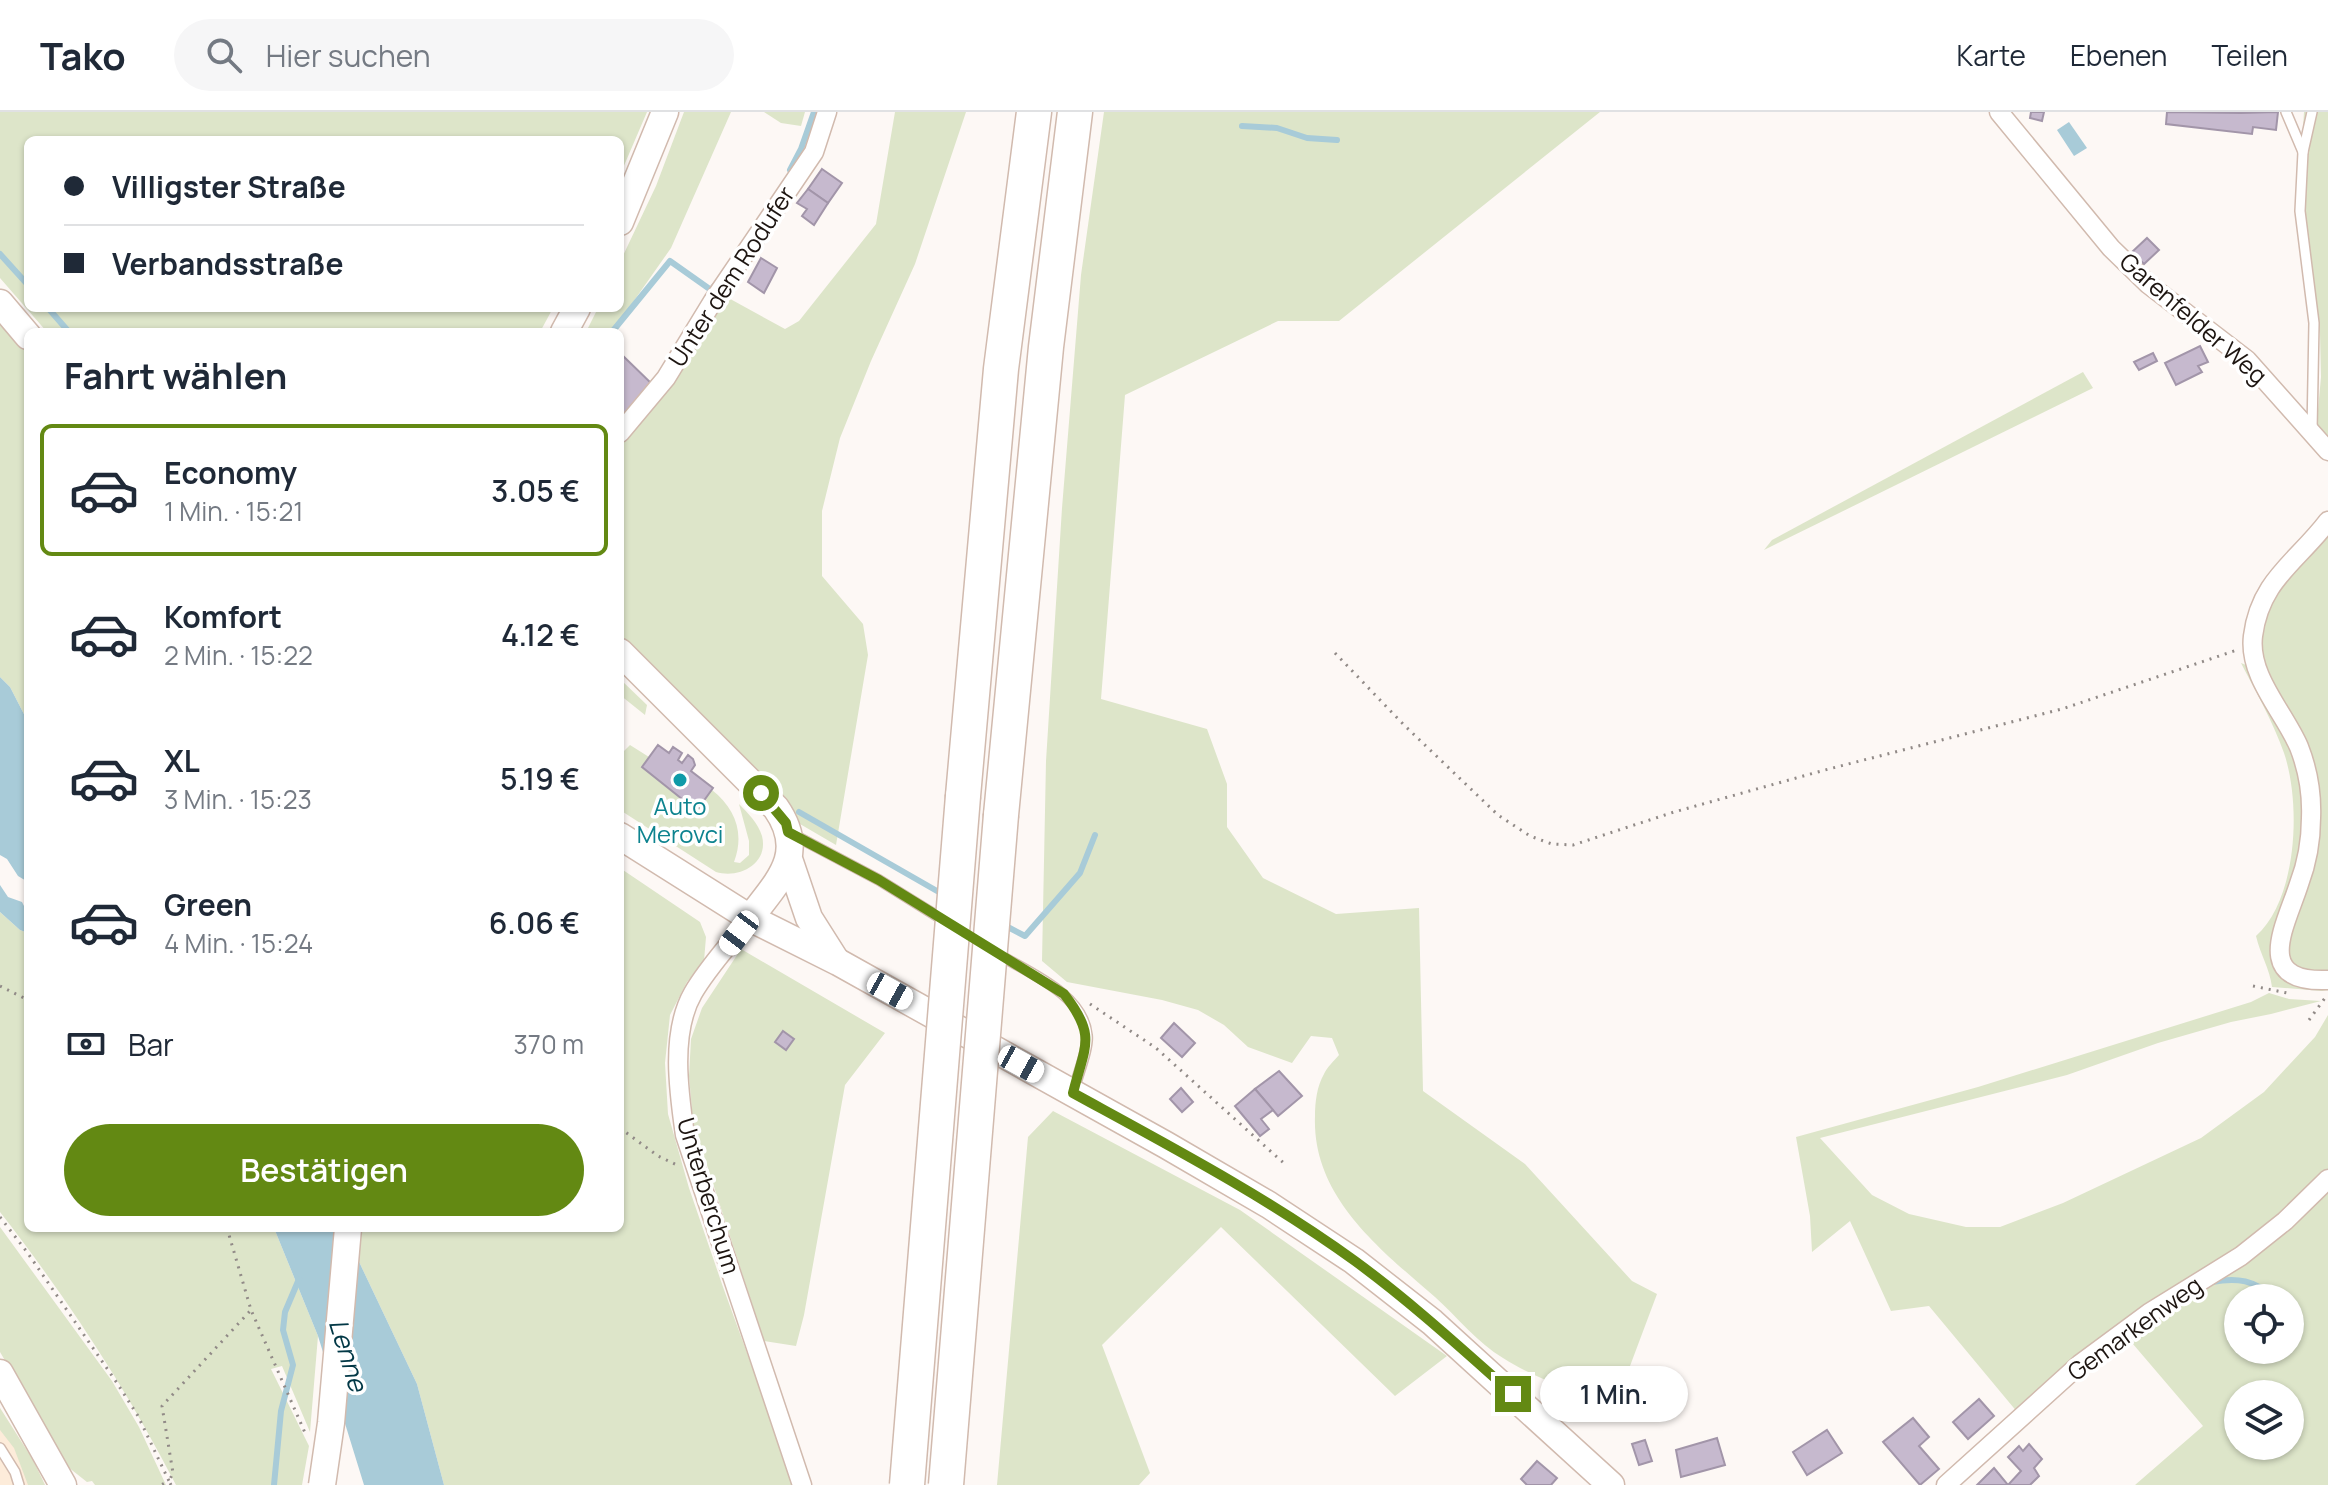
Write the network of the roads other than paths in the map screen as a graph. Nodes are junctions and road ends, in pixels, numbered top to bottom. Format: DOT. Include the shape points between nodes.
graph roads {
  1 [pos="665,112"];
  2 [pos="827,112"];
  3 [pos="1034,112"];
  4 [pos="1075,112"];
  5 [pos="2286,112"];
  6 [pos="2312,112"];
  7 [pos="2006,115"];
  8 [pos="2303,152"];
  9 [pos="624,212"];
  10 [pos="0,303"];
  11 [pos="24,331"];
  12 [pos="624,428"];
  13 [pos="2312,431"];
  14 [pos="2328,451"];
  15 [pos="2328,521"];
  16 [pos="624,656"];
  17 [pos="788,832"];
  18 [pos="624,839"];
  19 [pos="790,862"];
  20 [pos="750,918"];
  21 [pos="959,929"];
  22 [pos="985,945"];
  23 [pos="838,962"];
  24 [pos="2328,980"];
  25 [pos="1073,1093"];
  26 [pos="2328,1179"];
  27 [pos="348,1232"];
  28 [pos="0,1373"];
  29 [pos="0,1448"];
  30 [pos="19,1485"];
  31 [pos="63,1485"];
  32 [pos="322,1485"];
  33 [pos="802,1485"];
  34 [pos="907,1485"];
  35 [pos="946,1485"];
  36 [pos="1611,1485"];
  37 [pos="1946,1485"];
  1 -- 9 [label="main road"];
  2 -- 12 [label="street, Unter dem Rodufer" via="814,152 666,378"];
  3 -- 34 [label="highway, bridge" via="1001,369"];
  4 -- 35 [label="highway, bridge" via="1046,347 1001,815"];
  5 -- 8 [label="lane"];
  6 -- 8 [label="lane"];
  7 -- 13 [label="street, Garenfelder Weg" via="2111,248 2148,284 2247,360"];
  8 -- 13 [label="lane" via="2300,211 2314,323"];
  10 -- 11 [label="main road"];
  13 -- 14 [label="street, Garenfelder Weg"];
  15 -- 24 [label="street" via="2265,593 2252,654 2298,745 2310,789 2310,842 2279,936 2280,959 2301,978"];
  16 -- 17 [label="main road" via="776,808"];
  17 -- 19 [label="main road"];
  17 -- 21 [label="lane"];
  18 -- 20 [label="main road"];
  19 -- 20 [label="main road"];
  19 -- 23 [label="main road" via="809,918"];
  20 -- 23 [label="main road"];
  20 -- 33 [label="street, Unterberchum" via="693,993 683,1015 677,1078 685,1135"];
  22 -- 25 [label="lane" via="1064,994 1080,1014 1088,1036"];
  23 -- 25 [label="main road"];
  25 -- 36 [label="main road" via="1269,1205 1354,1261 1432,1322"];
  26 -- 37 [label="street, Gemarkenweg" via="2241,1256 2080,1364"];
  27 -- 32 [label="main road, bridge"];
  28 -- 31 [label="main road"];
  29 -- 30 [label="lane"];
}
